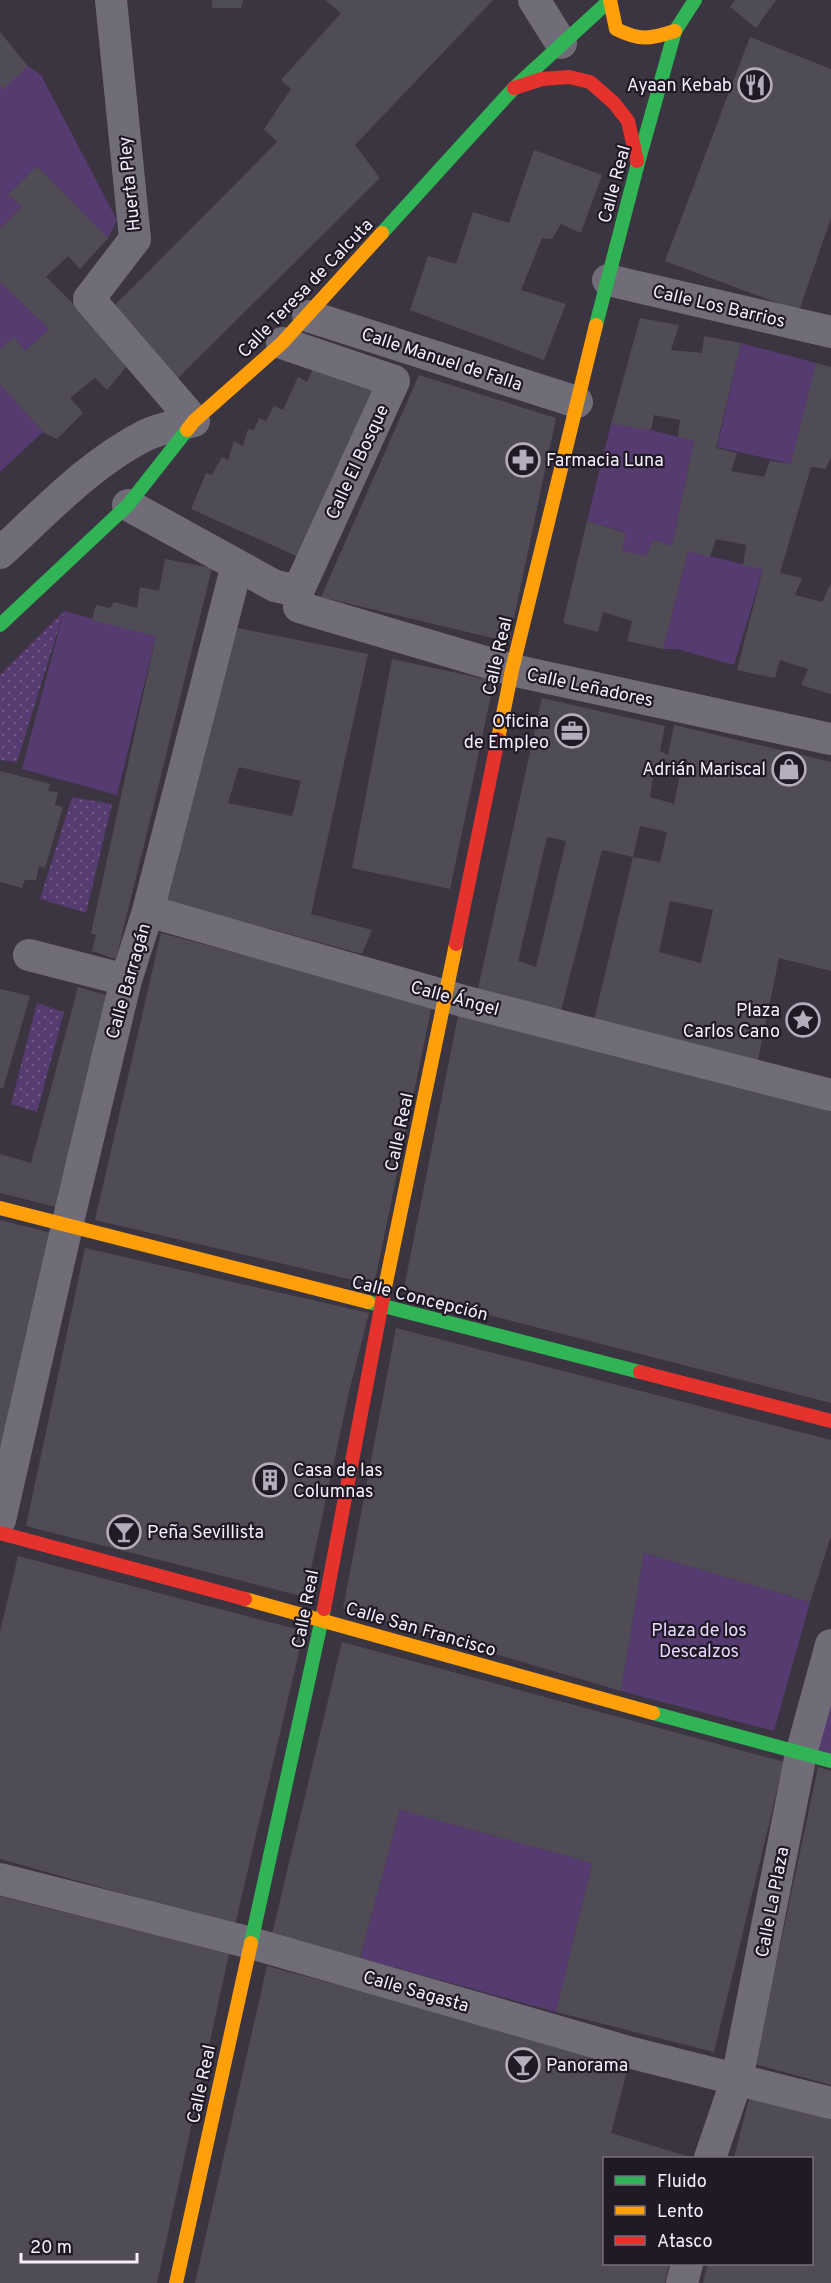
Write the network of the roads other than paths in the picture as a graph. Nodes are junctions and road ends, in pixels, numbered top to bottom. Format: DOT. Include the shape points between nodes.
graph roads {
  1 [pos="111,0"];
  2 [pos="534,0"];
  3 [pos="610,0"];
  4 [pos="695,0"];
  5 [pos="675,31"];
  6 [pos="561,43"];
  7 [pos="514,88"];
  8 [pos="638,163"];
  9 [pos="608,280"];
  10 [pos="308,316"];
  11 [pos="831,332"];
  12 [pos="282,343"];
  13 [pos="408,348"];
  14 [pos="394,381"];
  15 [pos="577,402"];
  16 [pos="195,421"];
  17 [pos="128,505"];
  18 [pos="0,554"];
  19 [pos="237,565"];
  20 [pos="298,591"];
  21 [pos="0,625"];
  22 [pos="512,670"];
  23 [pos="831,739"];
  24 [pos="148,911"];
  25 [pos="29,955"];
  26 [pos="126,980"];
  27 [pos="444,995"];
  28 [pos="831,1095"];
  29 [pos="0,1208"];
  30 [pos="67,1226"];
  31 [pos="381,1307"];
  32 [pos="831,1421"];
  33 [pos="0,1520"];
  34 [pos="0,1533"];
  35 [pos="322,1620"];
  36 [pos="831,1645"];
  37 [pos="816,1758"];
  38 [pos="0,1879"];
  39 [pos="251,1944"];
  40 [pos="736,2079"];
  41 [pos="831,2103"];
  42 [pos="710,2157"];
  43 [pos="687,2265"];
  44 [pos="176,2283"];
  45 [pos="682,2283"];
  1 -- 16 [label="street, Huerta Pley" via="135,239 89,299"];
  2 -- 6 [label="street"];
  3 -- 5 [label="street" via="616,30 649,40"];
  3 -- 6 [label="street, Calle Teresa de Calcuta"];
  4 -- 5 [label="street, Calle Real"];
  5 -- 8 [label="street, Calle Real"];
  6 -- 7 [label="street, Calle Teresa de Calcuta"];
  7 -- 8 [label="street" via="542,79 569,77 590,82 628,122"];
  7 -- 10 [label="street, Calle Teresa de Calcuta"];
  8 -- 9 [label="street, Calle Real"];
  9 -- 11 [label="street, Calle Los Barrios"];
  9 -- 15 [label="street, Calle Real"];
  10 -- 12 [label="street, Calle Teresa de Calcuta"];
  10 -- 13 [label="street, Calle Manuel de Falla"];
  12 -- 14 [label="street, Calle El Bosque"];
  12 -- 16 [label="street, Calle Teresa de Calcuta"];
  13 -- 14 [label="street"];
  13 -- 15 [label="street, Calle Manuel de Falla"];
  14 -- 20 [label="street, Calle El Bosque"];
  15 -- 22 [label="street, Calle Real"];
  16 -- 17 [label="street, Calle Teresa de Calcuta"];
  16 -- 18 [label="street" via="148,434 121,450 78,482"];
  17 -- 19 [label="street"];
  17 -- 21 [label="street, Calle Teresa de Calcuta"];
  19 -- 20 [label="street" via="275,585"];
  19 -- 24 [label="street, Calle Barragán"];
  20 -- 22 [label="street, Calle Leñadores" via="299,608"];
  22 -- 23 [label="street, Calle Leñadores"];
  22 -- 27 [label="street, Calle Real"];
  24 -- 26 [label="street, Calle Barragán"];
  24 -- 27 [label="street, Calle Ángel"];
  25 -- 26 [label="street"];
  26 -- 30 [label="street, Calle Barragán"];
  27 -- 28 [label="street, Calle Ángel"];
  27 -- 31 [label="street, Calle Real"];
  29 -- 30 [label="street, Calle Concepción"];
  30 -- 31 [label="street, Calle Concepción"];
  30 -- 33 [label="street, Calle Barragán"];
  31 -- 32 [label="street, Calle Concepción"];
  31 -- 35 [label="street, Calle Real"];
  34 -- 35 [label="street, Calle San Francisco"];
  35 -- 37 [label="street, Calle San Francisco"];
  35 -- 39 [label="street, Calle Real"];
  36 -- 37 [label="street, Calle La Plaza"];
  37 -- 40 [label="street, Calle La Plaza"];
  38 -- 39 [label="street, Calle Sagasta"];
  39 -- 40 [label="street, Calle Sagasta"];
  39 -- 44 [label="street, Calle Real"];
  40 -- 41 [label="street, Calle Sagasta"];
  40 -- 42 [label="street, Calle La Plaza"];
  43 -- 45 [label="street"];
}
